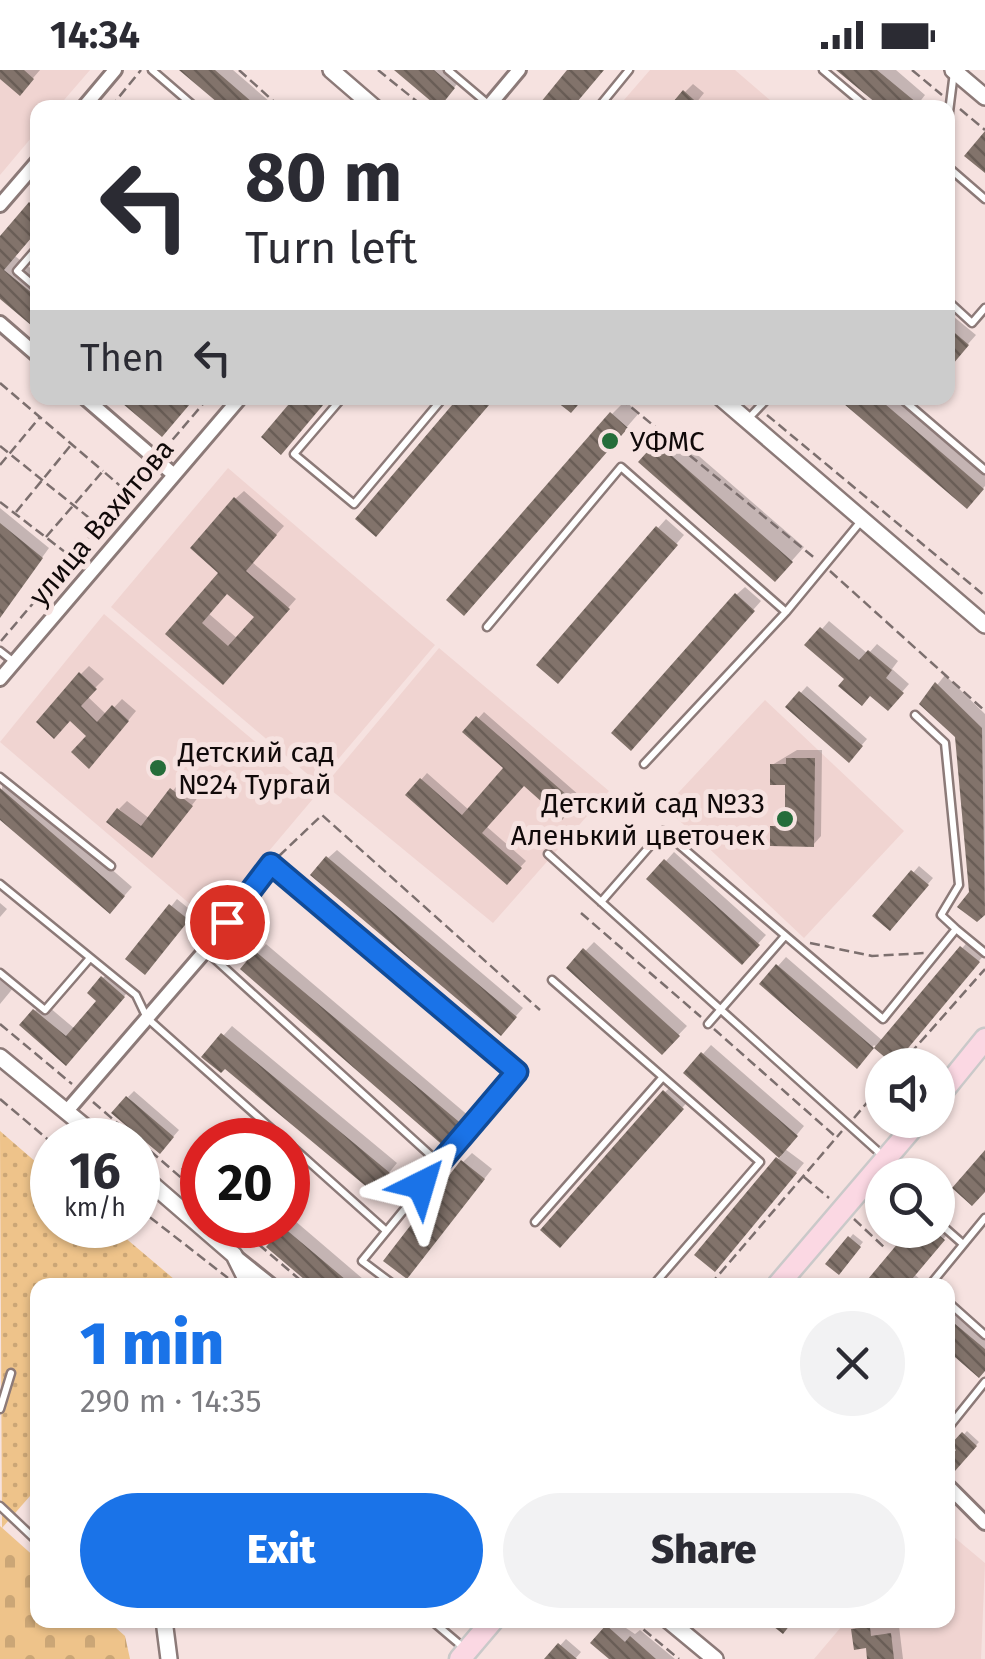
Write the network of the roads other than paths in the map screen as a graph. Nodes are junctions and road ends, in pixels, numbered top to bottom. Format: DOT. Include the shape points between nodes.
graph roads {
  1 [pos="115,70"];
  2 [pos="152,70"];
  3 [pos="332,70"];
  4 [pos="448,70"];
  5 [pos="519,70"];
  6 [pos="630,70"];
  7 [pos="823,70"];
  8 [pos="957,71"];
  9 [pos="985,97"];
  10 [pos="90,100"];
  11 [pos="187,100"];
  12 [pos="366,100"];
  13 [pos="481,100"];
  14 [pos="493,100"];
  15 [pos="605,100"];
  16 [pos="859,100"];
  17 [pos="952,100"];
  18 [pos="30,172"];
  19 [pos="955,173"];
  20 [pos="985,199"];
  21 [pos="0,204"];
  22 [pos="30,256"];
  23 [pos="30,282"];
  24 [pos="955,307"];
  25 [pos="985,308"];
  26 [pos="0,323"];
  27 [pos="30,349"];
  28 [pos="93,405"];
  29 [pos="234,405"];
  30 [pos="336,405"];
  31 [pos="437,405"];
  32 [pos="734,405"];
  33 [pos="761,405"];
  34 [pos="909,405"];
  35 [pos="753,414"];
  36 [pos="985,470"];
  37 [pos="174,475"];
  38 [pos="863,520"];
  39 [pos="786,612"];
  40 [pos="985,625"];
  41 [pos="487,627"];
  42 [pos="0,651"];
  43 [pos="14,662"];
  44 [pos="0,678"];
  45 [pos="914,715"];
  46 [pos="644,764"];
  47 [pos="0,776"];
  48 [pos="548,854"];
  49 [pos="271,864"];
  50 [pos="111,866"];
  51 [pos="0,884"];
  52 [pos="602,902"];
  53 [pos="956,929"];
  54 [pos="788,937"];
  55 [pos="205,950"];
  56 [pos="985,954"];
  57 [pos="90,958"];
  58 [pos="0,973"];
  59 [pos="552,980"];
  60 [pos="720,1010"];
  61 [pos="147,1018"];
  62 [pos="708,1024"];
  63 [pos="985,1039"];
  64 [pos="0,1057"];
  65 [pos="955,1076"];
  66 [pos="662,1078"];
  67 [pos="66,1112"];
  68 [pos="73,1118"];
  69 [pos="259,1118"];
  70 [pos="875,1158"];
  71 [pos="310,1163"];
  72 [pos="439,1164"];
  73 [pos="865,1188"];
  74 [pos="160,1191"];
  75 [pos="985,1218"];
  76 [pos="535,1222"];
  77 [pos="384,1229"];
  78 [pos="955,1237"];
  79 [pos="963,1244"];
  80 [pos="234,1255"];
  81 [pos="246,1278"];
  82 [pos="262,1278"];
  83 [pos="385,1278"];
  84 [pos="661,1278"];
  85 [pos="784,1278"];
  86 [pos="936,1278"];
  87 [pos="955,1308"];
  88 [pos="985,1335"];
  89 [pos="12,1373"];
  90 [pos="985,1382"];
  91 [pos="0,1409"];
  92 [pos="955,1419"];
  93 [pos="955,1493"];
  94 [pos="0,1506"];
  95 [pos="985,1523"];
  96 [pos="30,1534"];
  97 [pos="165,1628"];
  98 [pos="438,1628"];
  99 [pos="486,1628"];
  100 [pos="677,1628"];
  101 [pos="464,1655"];
  102 [pos="708,1657"];
  103 [pos="169,1659"];
  1 -- 10 [label="street"];
  2 -- 11 [label="lane"];
  3 -- 12 [label="street"];
  4 -- 13 [label="lane"];
  5 -- 14 [label="street"];
  6 -- 15 [label="lane"];
  7 -- 16 [label="lane"];
  8 -- 9 [label="street"];
  8 -- 17 [label="lane"];
  18 -- 21 [label="street"];
  19 -- 20 [label="lane"];
  22 -- 23 [label="lane" via="17,271"];
  24 -- 25 [label="lane" via="972,323"];
  26 -- 27 [label="street"];
  28 -- 37 [label="street"];
  29 -- 37 [label="street, улица Вахитова"];
  30 -- 31 [label="lane" via="294,454 354,504"];
  32 -- 35 [label="street"];
  33 -- 35 [label="lane"];
  34 -- 36 [label="lane"];
  35 -- 38 [label="street"];
  37 -- 43 [label="street, улица Вахитова"];
  38 -- 39 [label="lane"];
  38 -- 40 [label="street"];
  39 -- 41 [label="lane" via="621,468"];
  39 -- 46 [label="lane"];
  42 -- 43 [label="lane"];
  43 -- 44 [label="street, улица Вахитова"];
  45 -- 53 [label="lane" via="945,743 960,885 941,916"];
  47 -- 50 [label="lane"];
  48 -- 52 [label="lane"];
  49 -- 55 [label="street"];
  49 -- 72 [label="lane" via="517,1072"];
  51 -- 57 [label="lane"];
  52 -- 54 [label="lane" via="663,831"];
  52 -- 60 [label="lane"];
  53 -- 54 [label="lane" via="883,1019"];
  53 -- 56 [label="lane"];
  54 -- 60 [label="lane"];
  55 -- 61 [label="street"];
  55 -- 72 [label="lane"];
  57 -- 58 [label="lane" via="46,1010"];
  57 -- 61 [label="lane" via="136,995"];
  59 -- 66 [label="lane"];
  60 -- 62 [label="lane"];
  60 -- 70 [label="lane" via="848,1125"];
  61 -- 67 [label="street"];
  61 -- 69 [label="lane"];
  63 -- 65 [label="main road"];
  64 -- 67 [label="street"];
  66 -- 76 [label="lane"];
  66 -- 84 [label="lane" via="760,1162"];
  67 -- 68 [label="street"];
  71 -- 77 [label="lane"];
  72 -- 77 [label="lane"];
  73 -- 85 [label="main road"];
  74 -- 80 [label="street"];
  75 -- 79 [label="lane"];
  77 -- 83 [label="lane" via="362,1261"];
  78 -- 79 [label="lane"];
  79 -- 86 [label="lane"];
  80 -- 81 [label="street"];
  80 -- 82 [label="street"];
  87 -- 88 [label="lane"];
  89 -- 91 [label="lane"];
  90 -- 92 [label="lane"];
  93 -- 95 [label="street"];
  94 -- 96 [label="lane"];
  97 -- 103 [label="street"];
  98 -- 101 [label="lane"];
  99 -- 101 [label="main road"];
  100 -- 102 [label="street"];
}
